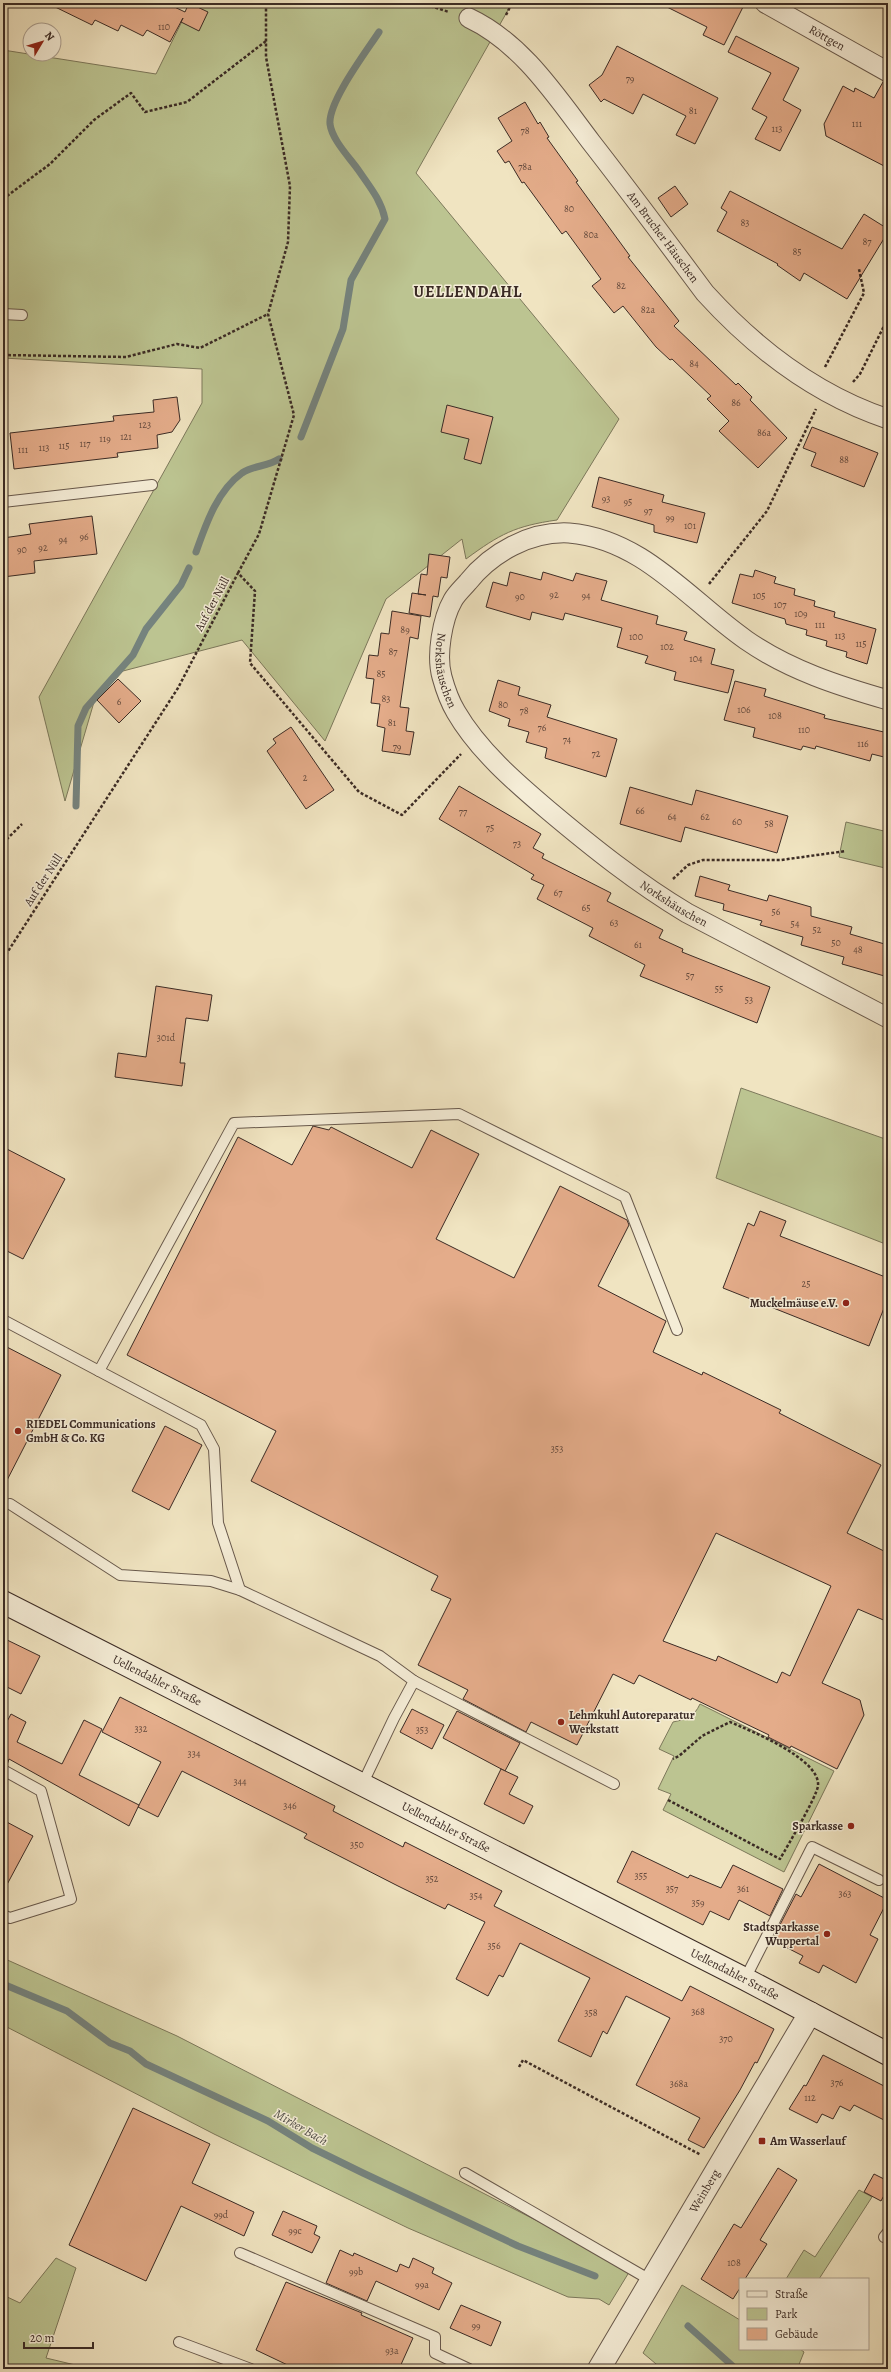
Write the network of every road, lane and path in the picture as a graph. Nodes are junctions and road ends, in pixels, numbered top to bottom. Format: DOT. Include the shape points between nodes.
graph roads {
  1 [pos="266,3"];
  2 [pos="421,3"];
  3 [pos="512,3"];
  4 [pos="765,3"];
  5 [pos="508,11"];
  6 [pos="469,18"];
  7 [pos="266,40"];
  8 [pos="888,72"];
  9 [pos="3,199"];
  10 [pos="859,269"];
  11 [pos="3,314"];
  12 [pos="268,314"];
  13 [pos="22,315"];
  14 [pos="888,318"];
  15 [pos="3,355"];
  16 [pos="827,391"];
  17 [pos="888,418"];
  18 [pos="152,485"];
  19 [pos="3,502"];
  20 [pos="238,573"];
  21 [pos="695,601"];
  22 [pos="888,700"];
  23 [pos="475,740"];
  24 [pos="22,824"];
  25 [pos="3,843"];
  26 [pos="846,851"];
  27 [pos="657,894"];
  28 [pos="3,959"];
  29 [pos="888,1018"];
  30 [pos="3,1320"];
  31 [pos="677,1330"];
  32 [pos="99,1370"];
  33 [pos="10,1504"];
  34 [pos="240,1590"];
  35 [pos="3,1602"];
  36 [pos="414,1681"];
  37 [pos="673,1759"];
  38 [pos="3,1770"];
  39 [pos="614,1784"];
  40 [pos="362,1785"];
  41 [pos="668,1800"];
  42 [pos="879,1880"];
  43 [pos="3,1915"];
  44 [pos="745,1979"];
  45 [pos="810,2013"];
  46 [pos="888,2054"];
  47 [pos="519,2067"];
  48 [pos="720,2165"];
  49 [pos="465,2173"];
  50 [pos="240,2253"];
  51 [pos="652,2281"];
  52 [pos="179,2342"];
  53 [pos="251,2369"];
  54 [pos="469,2369"];
  55 [pos="599,2369"];
  1 -- 7 [label="path"];
  2 -- 6 [label="path"];
  3 -- 5 [label="path"];
  4 -- 8 [label="street, Röttgen"];
  6 -- 16 [label="street, Am Brucher Häuschen" via="498,35 548,84 705,293 727,317 786,367"];
  7 -- 9 [label="path" via="187,102 145,112 131,93 94,120 50,164"];
  7 -- 12 [label="path" via="266,57 290,186 288,242"];
  10 -- 16 [label="path" via="864,293"];
  11 -- 13 [label="lane"];
  12 -- 15 [label="path" via="200,348 177,344 126,357"];
  12 -- 20 [label="path" via="294,415 259,534"];
  14 -- 16 [label="path" via="860,374"];
  16 -- 17 [label="street, Am Brucher Häuschen"];
  16 -- 21 [label="path" via="767,512"];
  18 -- 19 [label="lane"];
  20 -- 23 [label="path, Auf der Nüll" via="255,591 250,663 359,792 402,815"];
  20 -- 28 [label="path, Auf der Nüll" via="178,688"];
  21 -- 22 [label="street, Norkshäuschen" via="748,641 804,672"];
  21 -- 23 [label="street, Norkshäuschen" via="651,563 612,543 569,533 536,537 506,548 479,568 452,600 439,645 442,676 455,711"];
  23 -- 27 [label="street, Norkshäuschen" via="518,784 593,847"];
  24 -- 25 [label="path"];
  26 -- 27 [label="path" via="781,860 702,860 688,866"];
  27 -- 29 [label="street, Norkshäuschen" via="687,913"];
  30 -- 32 [label="lane"];
  31 -- 32 [label="lane" via="625,1197 459,1114 234,1123"];
  32 -- 34 [label="lane" via="201,1424 214,1449 218,1523"];
  33 -- 34 [label="lane" via="120,1575 211,1581"];
  34 -- 36 [label="lane" via="380,1656"];
  35 -- 40 [label="main road, Uellendahler Straße"];
  36 -- 39 [label="lane"];
  36 -- 40 [label="lane"];
  37 -- 41 [label="path" via="702,1736 730,1722 802,1758 815,1772 818,1786 780,1860"];
  38 -- 43 [label="lane" via="41,1791 71,1899 10,1918"];
  40 -- 44 [label="main road, Uellendahler Straße"];
  42 -- 44 [label="lane" via="812,1847"];
  44 -- 45 [label="main road, Uellendahler Straße"];
  45 -- 46 [label="main road, Uellendahler Straße"];
  45 -- 48 [label="main road, Weinberg"];
  47 -- 48 [label="path" via="523,2060"];
  48 -- 51 [label="main road, Weinberg"];
  49 -- 51 [label="lane"];
  50 -- 54 [label="lane" via="435,2337 435,2353"];
  51 -- 55 [label="main road, Weinberg"];
  52 -- 53 [label="lane"];
}
